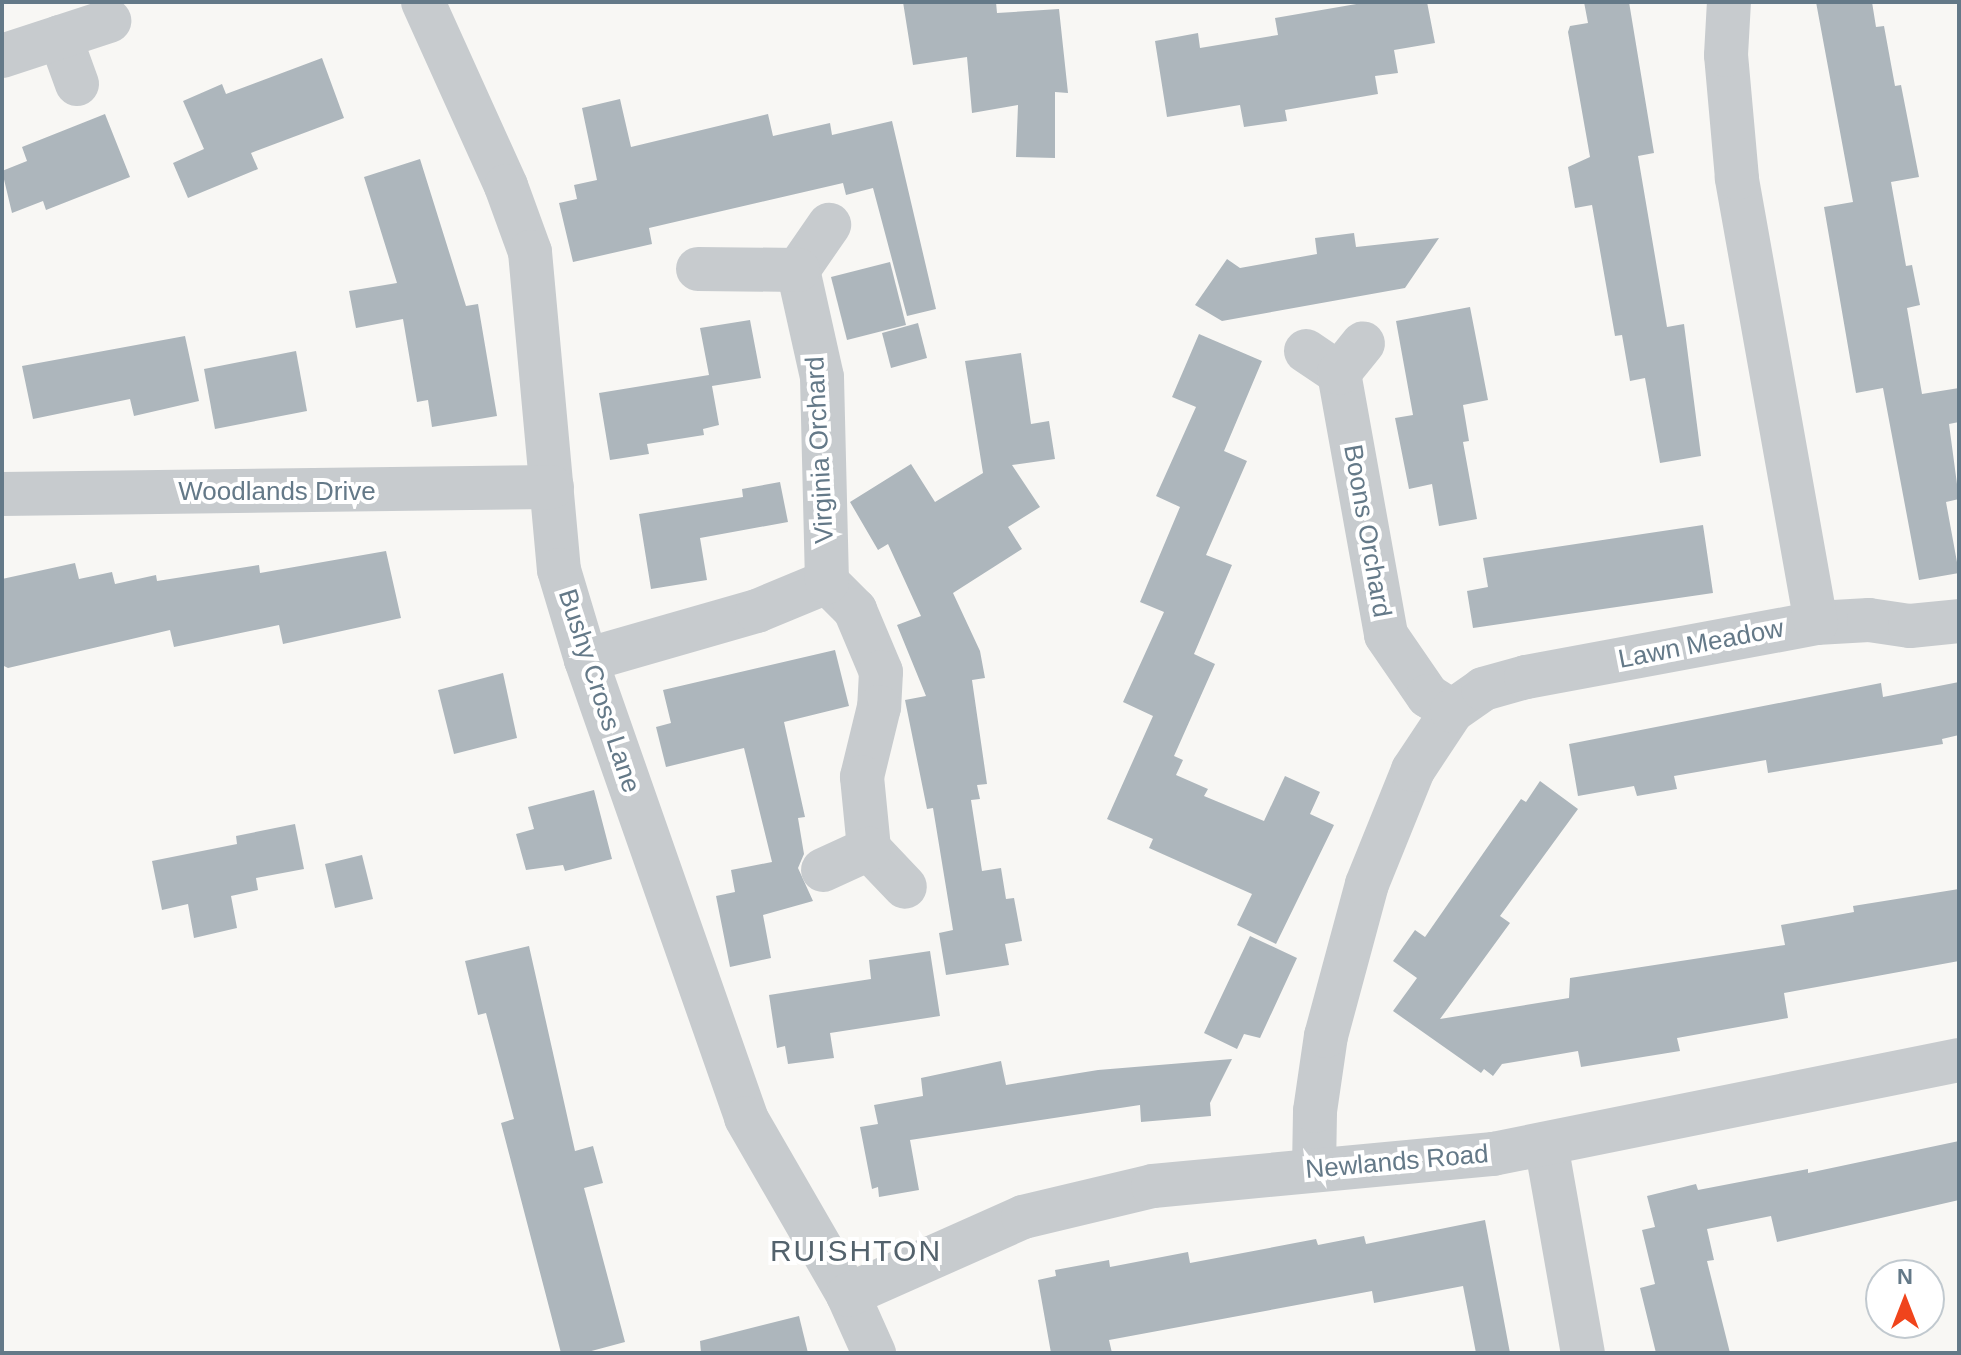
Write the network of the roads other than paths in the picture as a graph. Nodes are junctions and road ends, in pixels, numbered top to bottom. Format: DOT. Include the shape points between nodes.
graph roads {
  1 [pos="423,2"];
  2 [pos="1729,2"];
  3 [pos="109,21"];
  4 [pos="60,37"];
  5 [pos="2,56"];
  6 [pos="77,84"];
  7 [pos="829,225"];
  8 [pos="698,269"];
  9 [pos="798,270"];
  10 [pos="1336,356"];
  11 [pos="552,487"];
  12 [pos="2,494"];
  13 [pos="827,582"];
  14 [pos="1959,621"];
  15 [pos="1816,623"];
  16 [pos="586,660"];
  17 [pos="1452,711"];
  18 [pos="869,849"];
  19 [pos="823,870"];
  20 [pos="905,887"];
  21 [pos="1959,1060"];
  22 [pos="1546,1144"];
  23 [pos="1314,1169"];
  24 [pos="848,1295"];
  25 [pos="874,1353"];
  26 [pos="1583,1353"];
  1 -- 11 [label="street, Bushy Cross Lane" via="530,252"];
  2 -- 15 [label="street, Lawn Meadow" via="1726,55 1737,178"];
  3 -- 4 [label="street"];
  4 -- 5 [label="street"];
  4 -- 6 [label="street"];
  7 -- 9 [label="street"];
  8 -- 9 [label="street"];
  9 -- 13 [label="street, Virginia Orchard" via="822,377"];
  10 -- 17 [label="street, Boons Orchard" via="1386,635 1428,696"];
  11 -- 12 [label="street, Woodlands Drive"];
  11 -- 16 [label="street, Bushy Cross Lane" via="559,570"];
  13 -- 16 [label="street, Virginia Orchard" via="757,611"];
  13 -- 18 [label="street, Virginia Orchard" via="855,610 881,672 879,707 862,777"];
  14 -- 15 [label="street" via="1910,626 1869,620"];
  15 -- 17 [label="street, Lawn Meadow" via="1526,677 1483,689"];
  16 -- 24 [label="street, Bushy Cross Lane" via="746,1118"];
  17 -- 23 [label="street, Lawn Meadow" via="1413,770 1367,884 1326,1036 1315,1111"];
  18 -- 19 [label="street"];
  18 -- 20 [label="street"];
  21 -- 22 [label="street, Newlands Road"];
  22 -- 23 [label="street, Newlands Road"];
  22 -- 26 [label="street"];
  23 -- 24 [label="street, Newlands Road" via="1153,1186 1023,1217"];
  24 -- 25 [label="street, Bushy Cross Lane"];
}
